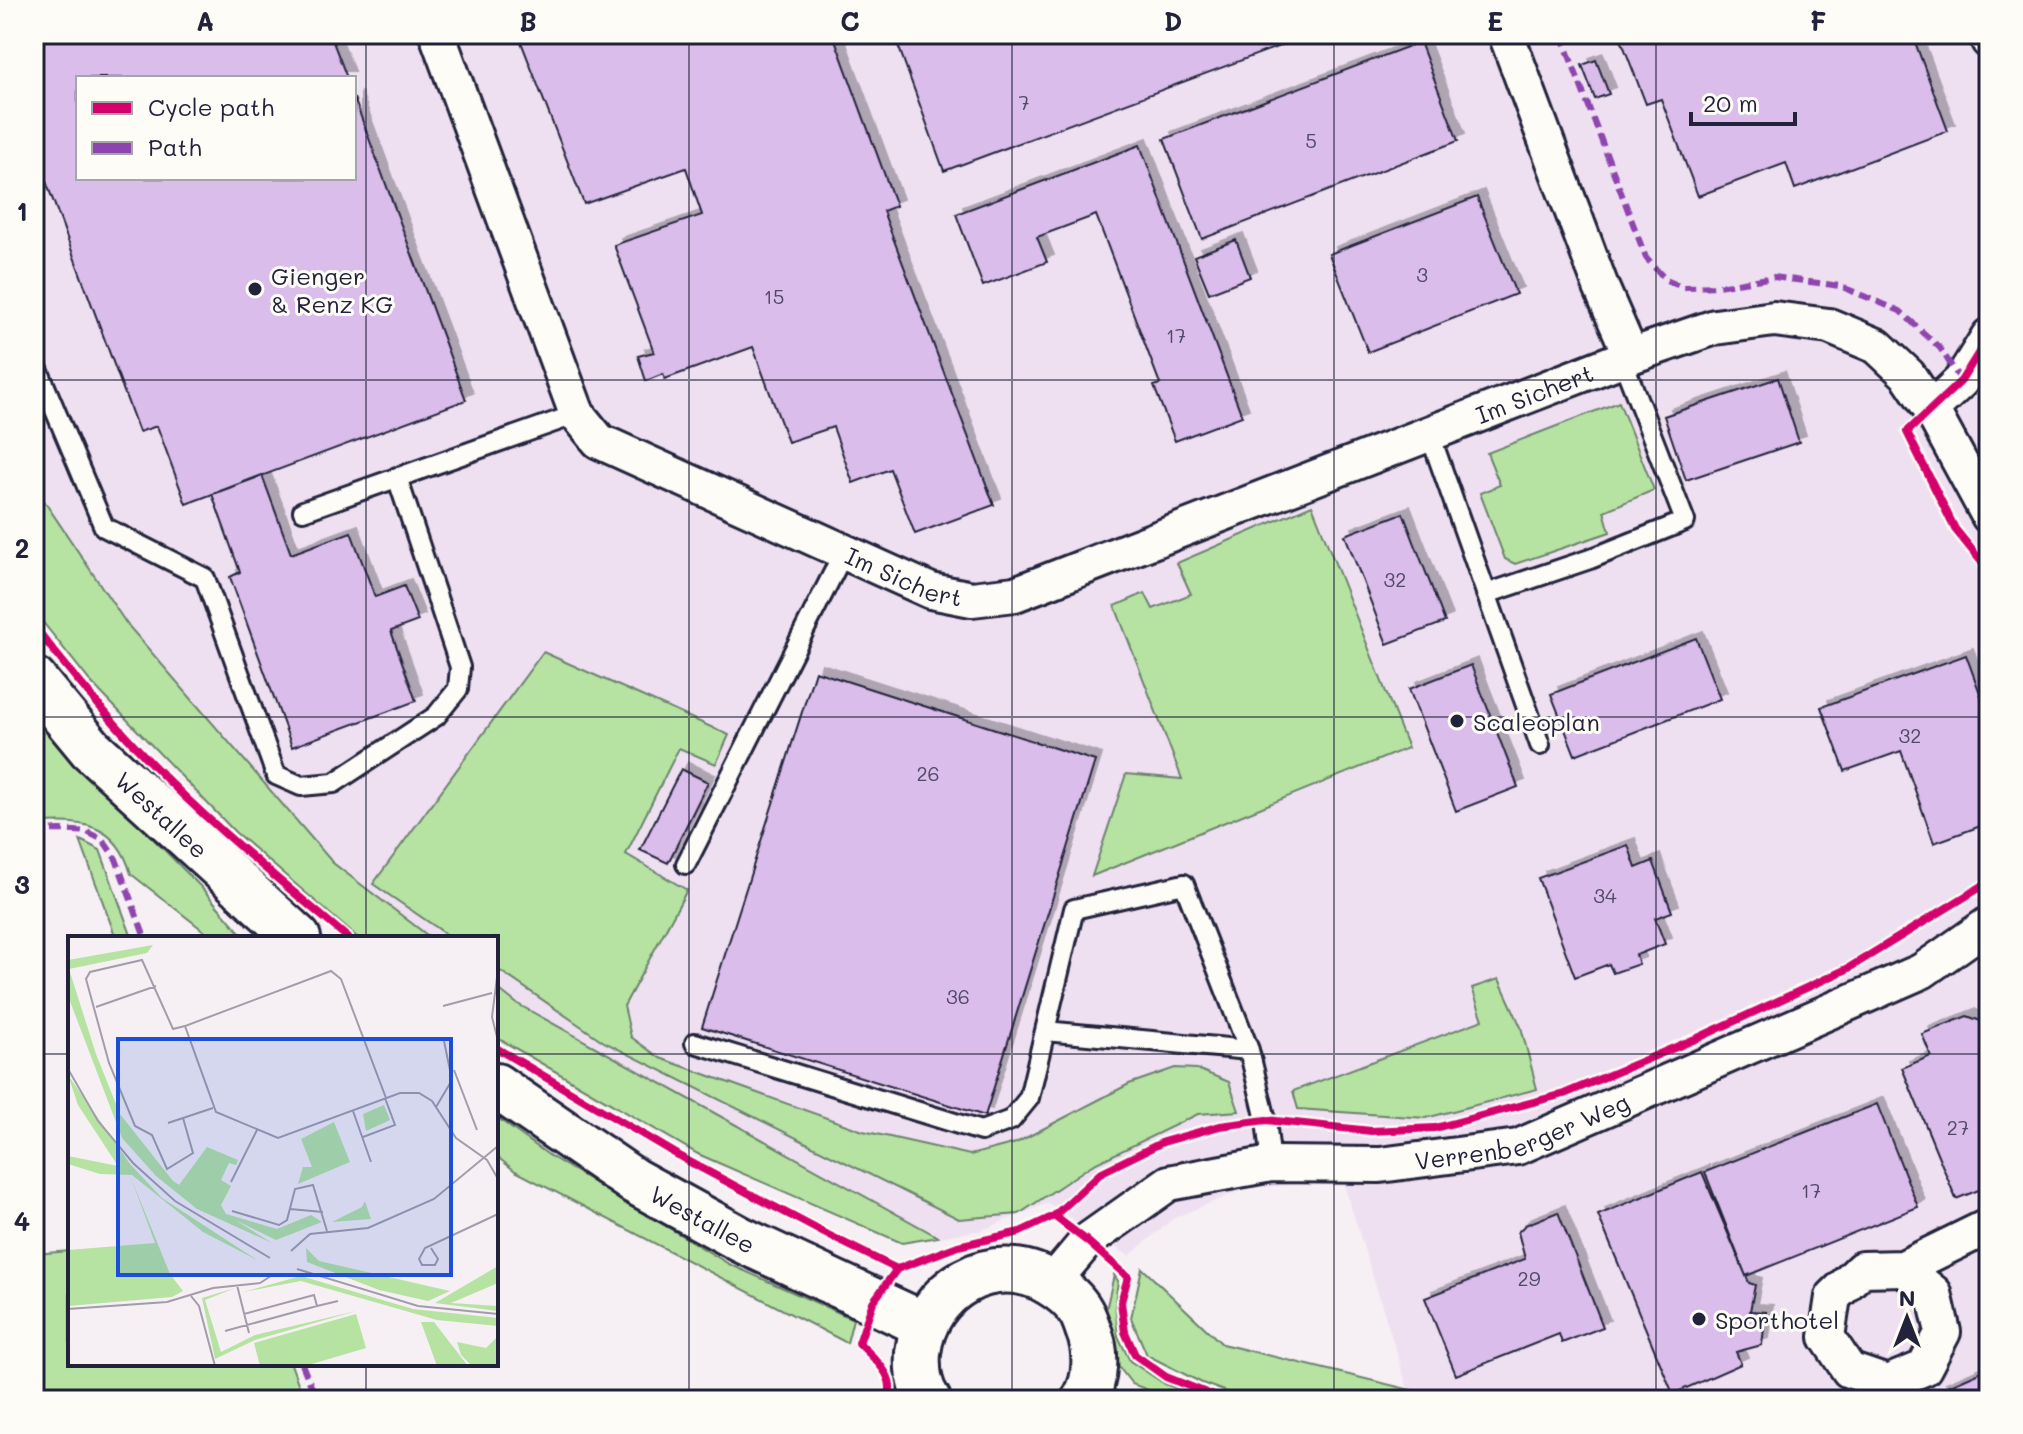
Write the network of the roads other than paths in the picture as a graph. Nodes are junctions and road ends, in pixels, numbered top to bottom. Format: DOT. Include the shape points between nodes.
graph roads {
  1 [pos="437,34"];
  2 [pos="1506,34"];
  3 [pos="1986,34"];
  4 [pos="1989,41"];
  5 [pos="1989,336"];
  6 [pos="1626,357"];
  7 [pos="34,360"];
  8 [pos="1931,409"];
  9 [pos="577,414"];
  10 [pos="1429,432"];
  11 [pos="397,477"];
  12 [pos="303,511"];
  13 [pos="1989,516"];
  14 [pos="844,552"];
  15 [pos="1486,594"];
  16 [pos="34,680"];
  17 [pos="1540,745"];
  18 [pos="686,864"];
  19 [pos="1989,924"];
  20 [pos="296,936"];
  21 [pos="1045,1031"];
  22 [pos="695,1043"];
  23 [pos="1249,1050"];
  24 [pos="498,1087"];
  25 [pos="1271,1164"];
  26 [pos="1989,1226"];
  27 [pos="1903,1268"];
  28 [pos="1051,1284"];
  29 [pos="925,1325"];
  30 [pos="1091,1398"];
  31 [pos="928,1400"];
  1 -- 9 [label="street, Im Sichert"];
  2 -- 6 [label="street"];
  3 -- 4 [label="street"];
  5 -- 8 [label="street" via="1961,381"];
  6 -- 8 [label="street, Im Sichert" via="1715,327 1774,319 1829,326 1877,346 1908,375"];
  6 -- 10 [label="street, Im Sichert"];
  6 -- 15 [label="lane" via="1685,521"];
  7 -- 11 [label="lane" via="104,527 205,578 276,775 301,786 334,783 436,716 458,689 460,667"];
  8 -- 13 [label="street, Im Sichert"];
  9 -- 11 [label="lane"];
  9 -- 14 [label="street, Im Sichert" via="599,441"];
  10 -- 14 [label="street, Im Sichert" via="1015,594 972,599 931,591"];
  10 -- 15 [label="lane"];
  11 -- 12 [label="lane"];
  14 -- 18 [label="lane"];
  15 -- 17 [label="lane"];
  16 -- 20 [label="main road, Westallee" via="91,749"];
  19 -- 25 [label="street, Verrenberger Weg" via="1922,971 1518,1147 1380,1165"];
  21 -- 22 [label="lane" via="1029,1098 1011,1120 981,1131"];
  21 -- 23 [label="lane"];
  21 -- 23 [label="lane" via="1074,909 1184,884"];
  23 -- 25 [label="lane"];
  24 -- 29 [label="main road, Westallee" via="634,1181 742,1240"];
  25 -- 28 [label="street, Verrenberger Weg" via="1169,1183 1087,1241"];
  26 -- 27 [label="street"];
  28 -- 29 [label="main road" via="1009,1271 980,1274 953,1287"];
  28 -- 30 [label="main road" via="1081,1312 1092,1339"];
  29 -- 31 [label="main road" via="917,1365"];
}
